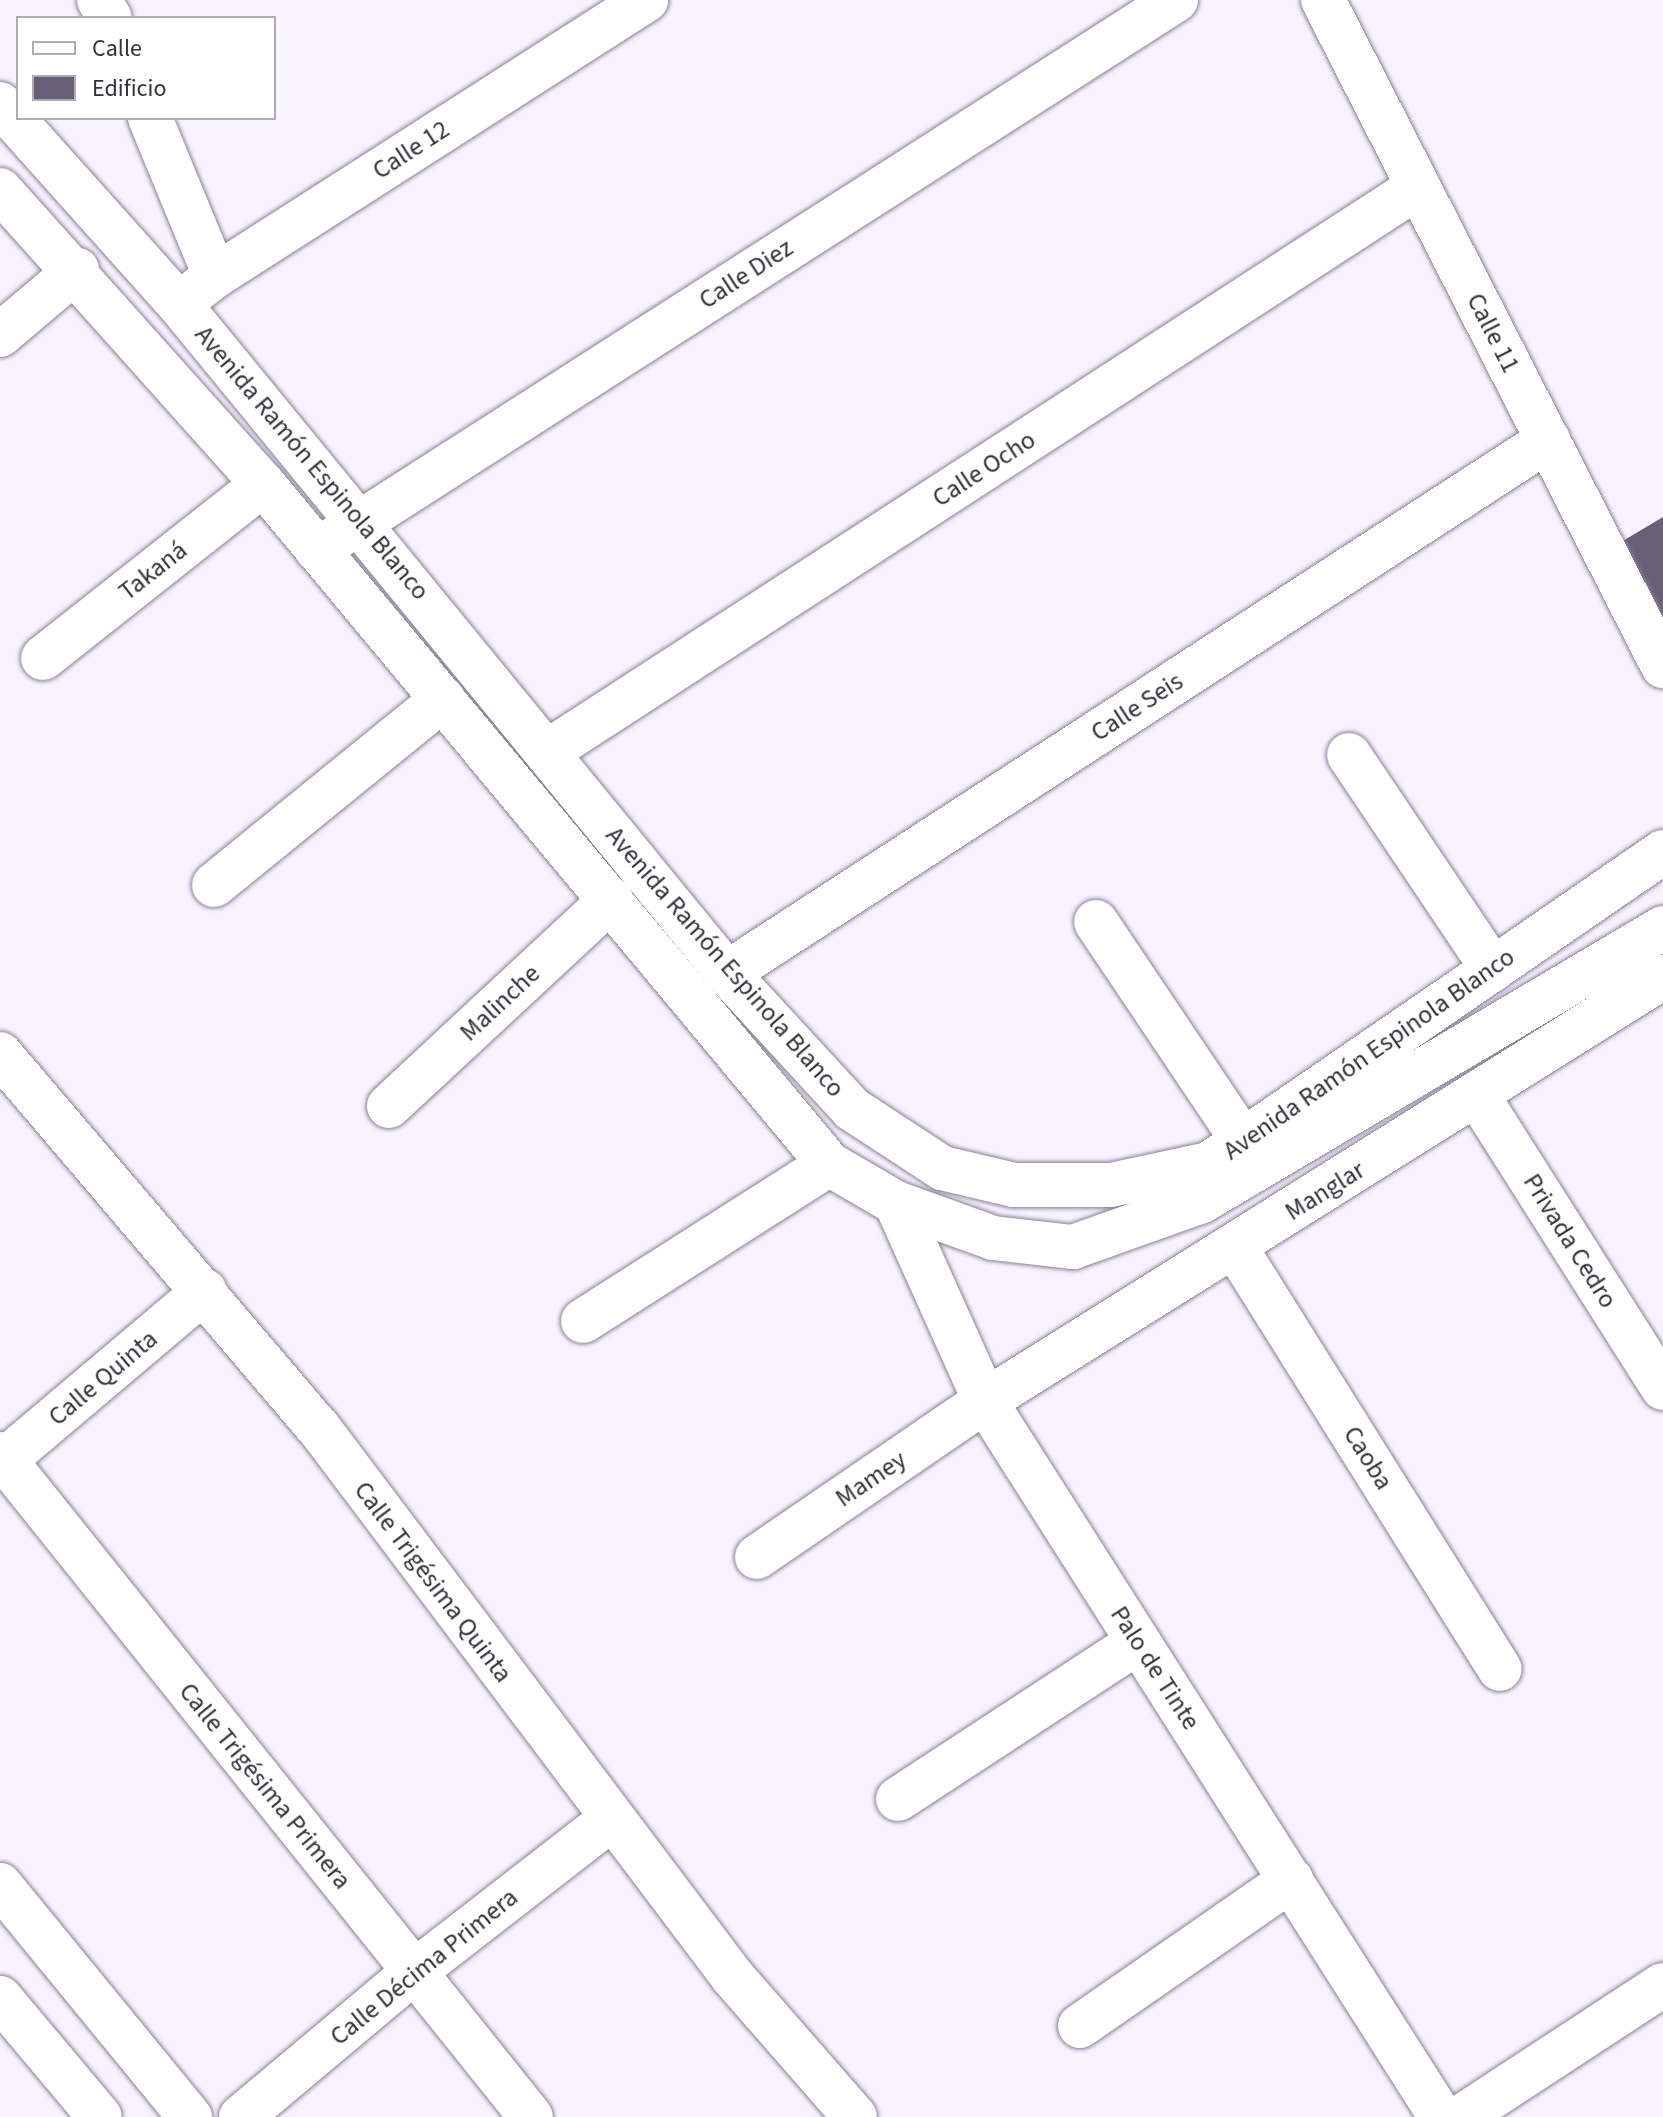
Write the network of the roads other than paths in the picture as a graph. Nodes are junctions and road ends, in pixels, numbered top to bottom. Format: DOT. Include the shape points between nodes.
graph roads {
  1 [pos="646,0"];
  2 [pos="1176,0"];
  3 [pos="1323,0"];
  4 [pos="0,104"];
  5 [pos="151,120"];
  6 [pos="1418,187"];
  7 [pos="0,190"];
  8 [pos="77,270"];
  9 [pos="215,276"];
  10 [pos="179,304"];
  11 [pos="0,335"];
  12 [pos="1548,440"];
  13 [pos="263,484"];
  14 [pos="360,520"];
  15 [pos="317,550"];
  16 [pos="43,658"];
  17 [pos="1663,666"];
  18 [pos="443,699"];
  19 [pos="550,750"];
  20 [pos="1349,755"];
  21 [pos="1663,852"];
  22 [pos="214,885"];
  23 [pos="611,900"];
  24 [pos="1096,922"];
  25 [pos="1663,928"];
  26 [pos="1493,969"];
  27 [pos="727,973"];
  28 [pos="1663,977"];
  29 [pos="0,1054"];
  30 [pos="1477,1095"];
  31 [pos="389,1106"];
  32 [pos="1243,1141"];
  33 [pos="829,1164"];
  34 [pos="896,1203"];
  35 [pos="1235,1247"];
  36 [pos="205,1291"];
  37 [pos="583,1321"];
  38 [pos="1663,1388"];
  39 [pos="985,1401"];
  40 [pos="2,1459"];
  41 [pos="757,1557"];
  42 [pos="1138,1642"];
  43 [pos="1500,1669"];
  44 [pos="898,1799"];
  45 [pos="610,1820"];
  46 [pos="1291,1880"];
  47 [pos="0,1885"];
  48 [pos="414,1972"];
  49 [pos="1663,1985"];
  50 [pos="0,1998"];
  51 [pos="1080,2026"];
  52 [pos="100,2117"];
  53 [pos="190,2117"];
  54 [pos="241,2117"];
  55 [pos="531,2117"];
  56 [pos="855,2117"];
  57 [pos="1441,2117"];
  58 [pos="1461,2117"];
  1 -- 9 [label="street, Calle 12"];
  2 -- 14 [label="street, Calle Diez"];
  3 -- 6 [label="street, Calle 11"];
  4 -- 10 [label="street, Avenida Ramón Espinola Blanco"];
  5 -- 9 [label="street"];
  6 -- 12 [label="street, Calle 11"];
  6 -- 19 [label="street, Calle Ocho"];
  7 -- 8 [label="street, Avenida Ramón Espinola Blanco"];
  8 -- 11 [label="street"];
  8 -- 13 [label="street, Avenida Ramón Espinola Blanco"];
  9 -- 10 [label="street, Calle 12"];
  10 -- 14 [label="street, Avenida Ramón Espinola Blanco"];
  12 -- 17 [label="street, Calle 11"];
  12 -- 27 [label="street, Calle Seis"];
  13 -- 15 [label="street, Avenida Ramón Espinola Blanco"];
  13 -- 16 [label="street, Takaná"];
  14 -- 15 [label="street, Calle Diez"];
  14 -- 19 [label="street, Avenida Ramón Espinola Blanco"];
  15 -- 18 [label="street, Avenida Ramón Espinola Blanco"];
  18 -- 22 [label="street"];
  18 -- 23 [label="street, Avenida Ramón Espinola Blanco"];
  19 -- 27 [label="street, Avenida Ramón Espinola Blanco"];
  20 -- 26 [label="street"];
  21 -- 26 [label="street, Avenida Ramón Espinola Blanco"];
  23 -- 31 [label="street, Malinche"];
  23 -- 33 [label="street, Avenida Ramón Espinola Blanco"];
  24 -- 32 [label="street"];
  25 -- 34 [label="street, Avenida Ramón Espinola Blanco" via="1187,1207 1073,1247 993,1238"];
  26 -- 32 [label="street, Avenida Ramón Espinola Blanco"];
  27 -- 32 [label="street, Avenida Ramón Espinola Blanco" via="852,1109 942,1168 1014,1185 1111,1185 1209,1164"];
  28 -- 30 [label="street, Manglar"];
  29 -- 36 [label="street, Calle Trigésima Quinta"];
  30 -- 35 [label="street, Manglar"];
  30 -- 38 [label="street, Privada Cedro"];
  33 -- 34 [label="street, Avenida Ramón Espinola Blanco"];
  33 -- 37 [label="street"];
  34 -- 39 [label="street, Palo de Tinte"];
  35 -- 39 [label="street, Manglar"];
  35 -- 43 [label="street, Caoba"];
  36 -- 40 [label="street, Calle Quinta"];
  36 -- 45 [label="street, Calle Trigésima Quinta" via="318,1427"];
  39 -- 41 [label="street, Mamey"];
  39 -- 42 [label="street, Palo de Tinte"];
  40 -- 48 [label="street, Calle Trigésima Primera"];
  42 -- 44 [label="street"];
  42 -- 46 [label="street, Palo de Tinte"];
  45 -- 48 [label="street, Calle Décima Primera"];
  45 -- 56 [label="street, Calle Trigésima Quinta" via="732,1976"];
  46 -- 51 [label="street"];
  46 -- 57 [label="street, Palo de Tinte"];
  47 -- 53 [label="street"];
  48 -- 54 [label="street, Calle Décima Primera"];
  48 -- 55 [label="street, Calle Trigésima Primera"];
  49 -- 58 [label="street"];
  50 -- 52 [label="street"];
}
